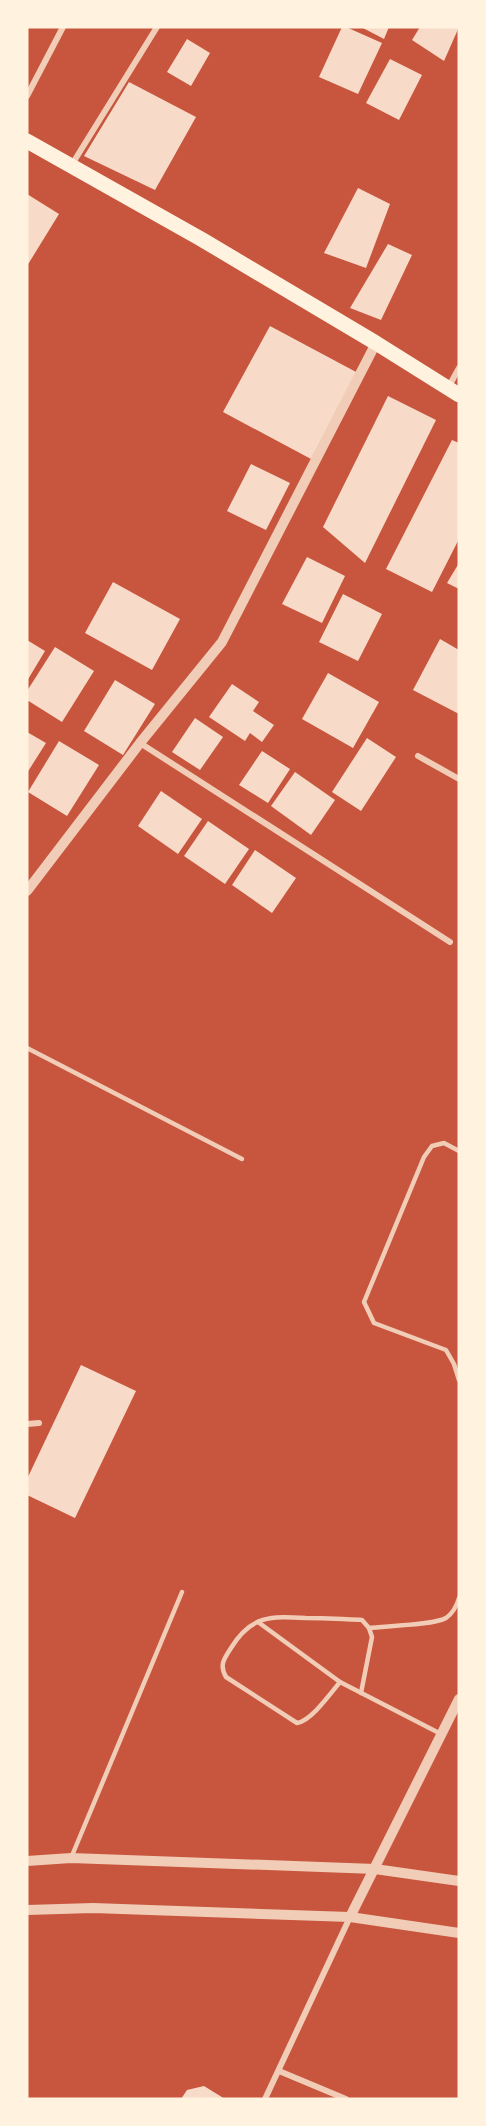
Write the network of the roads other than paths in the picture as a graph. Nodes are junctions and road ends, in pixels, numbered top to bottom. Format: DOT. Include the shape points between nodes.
graph roads {
  1 [pos="63,27"];
  2 [pos="157,27"];
  3 [pos="27,96"];
  4 [pos="27,141"];
  5 [pos="71,166"];
  6 [pos="376,343"];
  7 [pos="459,368"];
  8 [pos="453,392"];
  9 [pos="140,743"];
  10 [pos="418,756"];
  11 [pos="459,779"];
  12 [pos="27,891"];
  13 [pos="450,942"];
  14 [pos="27,1048"];
  15 [pos="459,1151"];
  16 [pos="242,1159"];
  17 [pos="459,1380"];
  18 [pos="39,1423"];
  19 [pos="27,1424"];
  20 [pos="182,1592"];
  21 [pos="459,1598"];
  22 [pos="258,1622"];
  23 [pos="369,1628"];
  24 [pos="340,1682"];
  25 [pos="361,1693"];
  26 [pos="459,1699"];
  27 [pos="441,1735"];
  28 [pos="71,1858"];
  29 [pos="27,1861"];
  30 [pos="375,1869"];
  31 [pos="459,1881"];
  32 [pos="27,1910"];
  33 [pos="350,1917"];
  34 [pos="459,1933"];
  35 [pos="279,2071"];
  36 [pos="265,2099"];
  37 [pos="346,2099"];
  1 -- 3 [label="street"];
  2 -- 5 [label="street"];
  4 -- 5 [label="main road"];
  5 -- 6 [label="main road"];
  6 -- 8 [label="main road"];
  6 -- 9 [label="street" via="222,642"];
  7 -- 8 [label="street"];
  9 -- 12 [label="street"];
  9 -- 13 [label="street"];
  10 -- 11 [label="street"];
  14 -- 16 [label="lane"];
  15 -- 17 [label="lane" via="444,1143 432,1146 424,1157 364,1302 374,1323 446,1350"];
  18 -- 19 [label="street"];
  20 -- 28 [label="lane"];
  21 -- 23 [label="lane" via="446,1618"];
  22 -- 23 [label="lane" via="273,1617 362,1620"];
  22 -- 24 [label="lane"];
  22 -- 24 [label="lane" via="238,1636 222,1662 226,1677 297,1723 309,1717"];
  23 -- 25 [label="lane" via="372,1637"];
  24 -- 25 [label="lane"];
  25 -- 27 [label="lane"];
  26 -- 27 [label="street"];
  27 -- 30 [label="street"];
  28 -- 29 [label="street"];
  28 -- 30 [label="street"];
  30 -- 31 [label="street"];
  30 -- 33 [label="street"];
  32 -- 33 [label="street" via="93,1908"];
  33 -- 34 [label="street"];
  33 -- 35 [label="street"];
  35 -- 36 [label="street"];
  35 -- 37 [label="street"];
}
